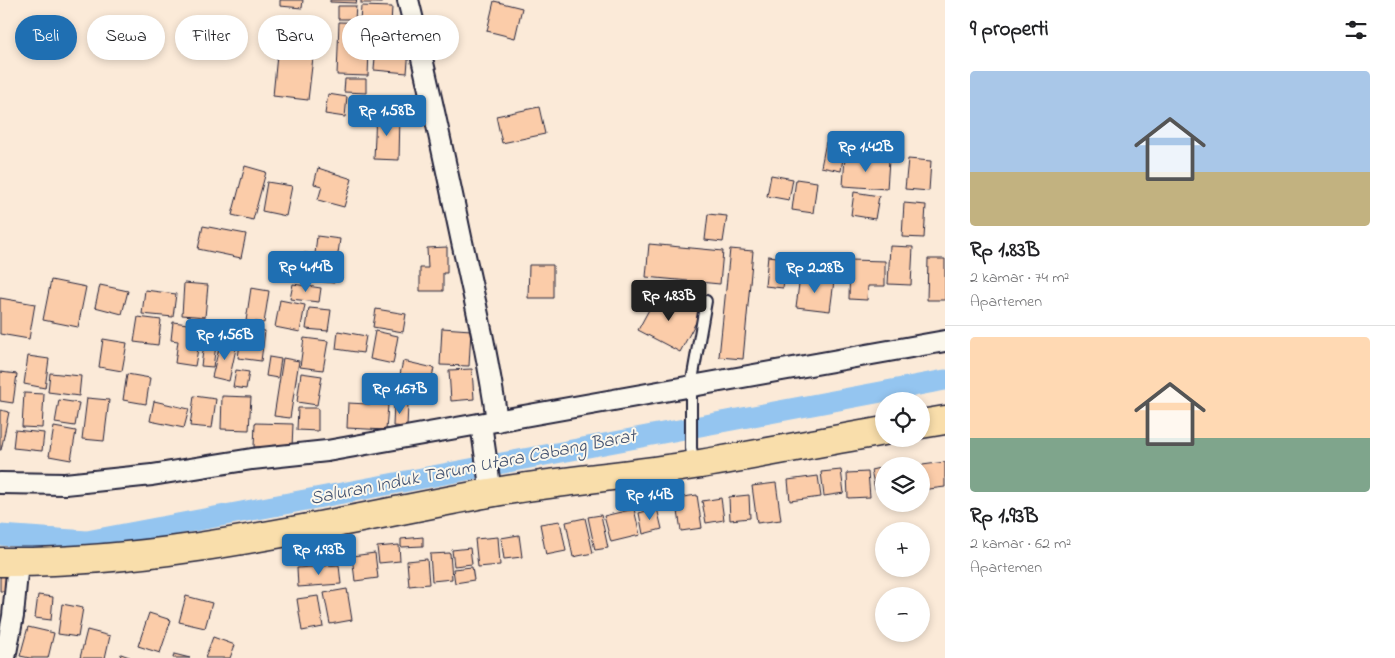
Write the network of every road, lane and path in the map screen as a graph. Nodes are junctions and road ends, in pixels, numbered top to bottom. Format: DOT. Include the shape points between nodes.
graph roads {
  1 [pos="408,0"];
  2 [pos="706,301"];
  3 [pos="945,341"];
  4 [pos="692,395"];
  5 [pos="945,420"];
  6 [pos="930,422"];
  7 [pos="487,426"];
  8 [pos="875,432"];
  9 [pos="692,457"];
  10 [pos="489,480"];
  11 [pos="0,482"];
  12 [pos="9,562"];
  13 [pos="5,658"];
  1 -- 7 [label="street" via="428,78 492,387"];
  2 -- 4 [label="lane"];
  3 -- 4 [label="street"];
  4 -- 7 [label="street"];
  4 -- 9 [label="lane"];
  5 -- 6 [label="main road"];
  7 -- 10 [label="street"];
  7 -- 11 [label="street" via="152,475 65,484"];
  8 -- 9 [label="main road"];
  9 -- 10 [label="main road"];
  10 -- 12 [label="main road" via="304,529 208,546 75,561"];
  12 -- 13 [label="street" via="13,616"];
}
